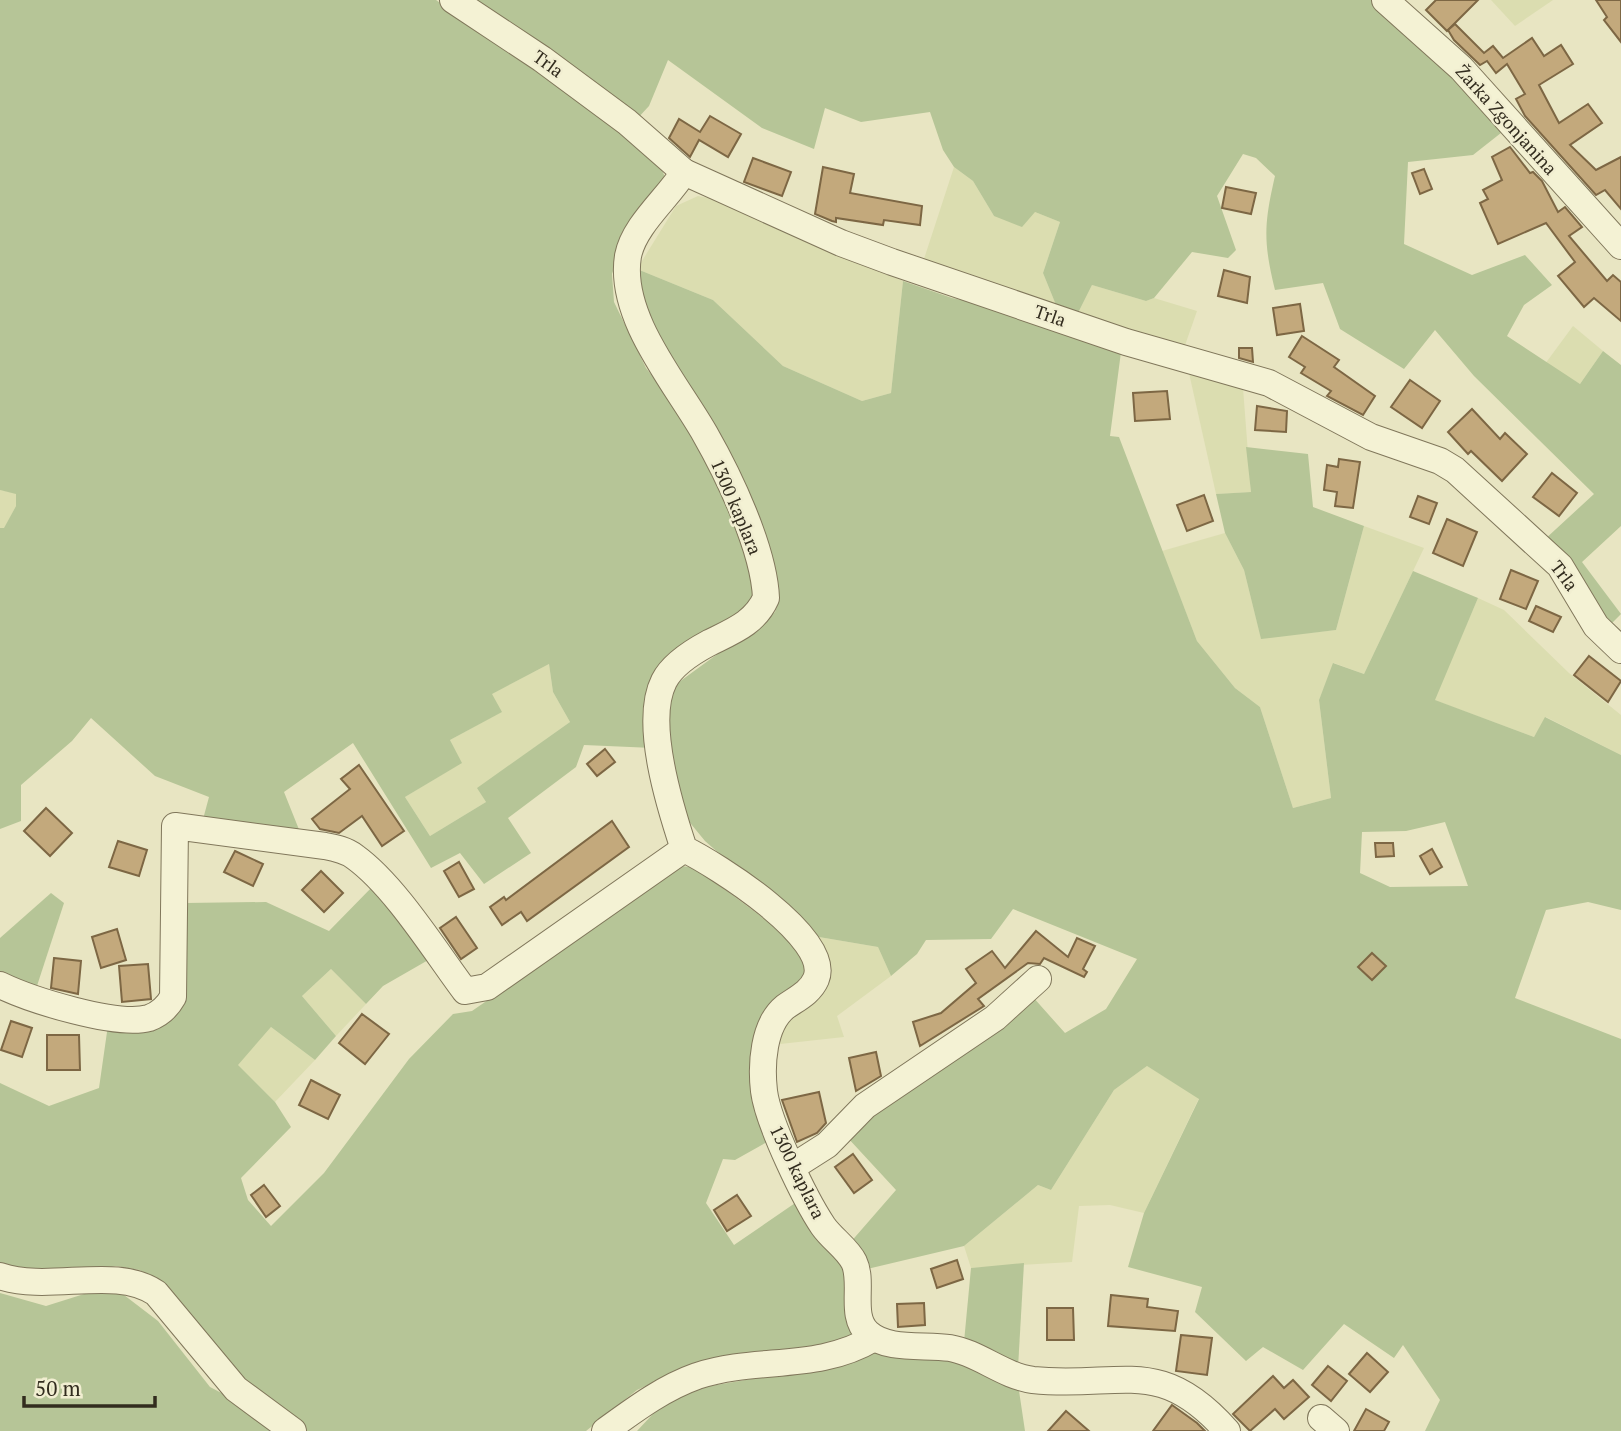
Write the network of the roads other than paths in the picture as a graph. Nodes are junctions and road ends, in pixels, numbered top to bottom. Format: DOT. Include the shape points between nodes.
graph roads {
  1 [pos="453,0"];
  2 [pos="1385,0"];
  3 [pos="684,172"];
  4 [pos="1621,246"];
  5 [pos="1621,650"];
  6 [pos="684,849"];
  7 [pos="1038,979"];
  8 [pos="0,985"];
  9 [pos="794,1166"];
  10 [pos="0,1276"];
  11 [pos="874,1338"];
  12 [pos="293,1431"];
  13 [pos="605,1431"];
  14 [pos="1227,1431"];
  1 -- 3 [label="street, Trla" via="627,122"];
  2 -- 4 [label="street, Žarka Zgonjanina" via="1461,68"];
  3 -- 5 [label="street, Trla" via="892,262 1108,337 1269,383 1371,437 1440,461 1560,566 1596,626"];
  3 -- 6 [label="street, 1300 kaplara" via="640,231 629,253 627,279 645,335 706,436 753,537 766,598 753,620 704,646 664,680 657,711 658,740"];
  6 -- 8 [label="street" via="487,987 473,992 465,991 393,895 348,852 176,826 173,997 168,1006 147,1019 111,1018"];
  6 -- 9 [label="street, 1300 kaplara" via="755,892 815,955 817,977 776,1017 762,1069 771,1122"];
  7 -- 9 [label="street" via="995,1018 865,1106 827,1145"];
  9 -- 11 [label="street, 1300 kaplara" via="825,1229 855,1264 862,1326"];
  10 -- 12 [label="street" via="43,1284 127,1280 142,1284 156,1293 236,1389"];
  11 -- 13 [label="street" via="832,1358 697,1376 658,1394"];
  11 -- 14 [label="street" via="951,1348 1032,1380 1161,1383 1184,1392"];
}
